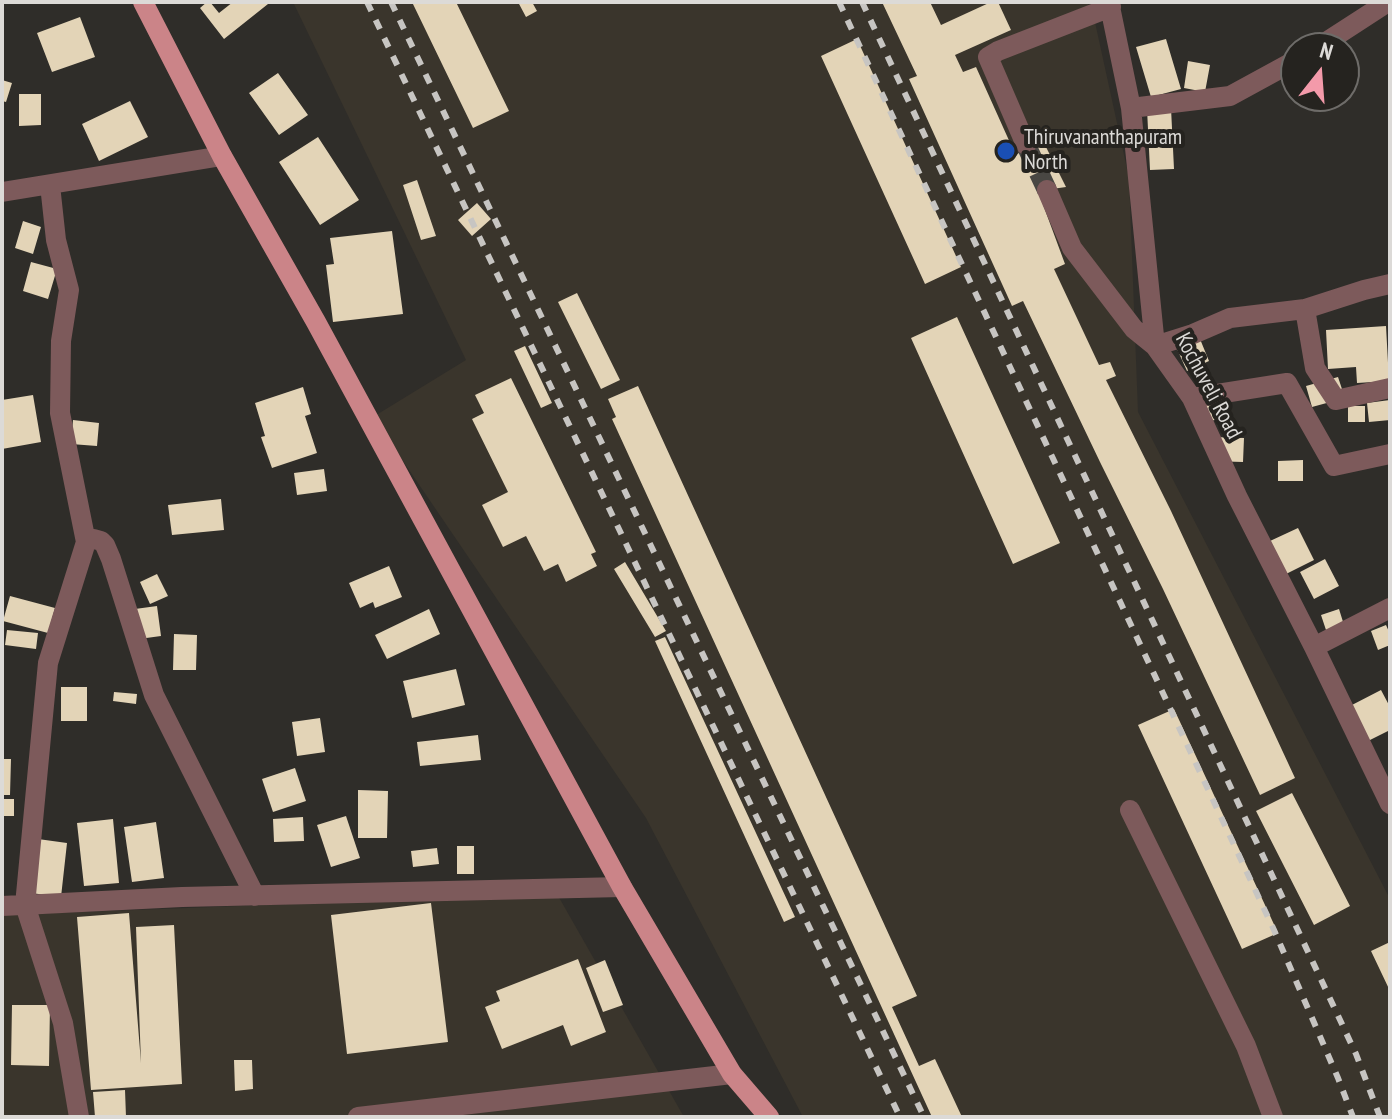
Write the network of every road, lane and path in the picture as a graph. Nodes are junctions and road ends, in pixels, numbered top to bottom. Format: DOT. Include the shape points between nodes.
graph roads {
  1 [pos="143,2"];
  2 [pos="1388,2"];
  3 [pos="1110,4"];
  4 [pos="1343,32"];
  5 [pos="1280,69"];
  6 [pos="1131,108"];
  7 [pos="1026,145"];
  8 [pos="222,156"];
  9 [pos="50,185"];
  10 [pos="1047,190"];
  11 [pos="2,192"];
  12 [pos="1390,284"];
  13 [pos="1305,309"];
  14 [pos="1155,346"];
  15 [pos="1390,388"];
  16 [pos="1192,398"];
  17 [pos="1390,454"];
  18 [pos="86,542"];
  19 [pos="1390,608"];
  20 [pos="1314,647"];
  21 [pos="1390,804"];
  22 [pos="1130,810"];
  23 [pos="622,887"];
  24 [pos="255,896"];
  25 [pos="25,905"];
  26 [pos="2,906"];
  27 [pos="732,1074"];
  28 [pos="79,1117"];
  29 [pos="358,1117"];
  30 [pos="769,1117"];
  31 [pos="1273,1117"];
  1 -- 8 [label="main road"];
  2 -- 4 [label="street"];
  3 -- 6 [label="street, Kochuveli Road"];
  3 -- 7 [label="street" via="988,57"];
  5 -- 6 [label="street" via="1230,96"];
  6 -- 14 [label="street, Kochuveli Road"];
  8 -- 9 [label="street"];
  8 -- 23 [label="main road"];
  9 -- 11 [label="street"];
  9 -- 18 [label="street" via="69,290 61,341 60,413"];
  10 -- 14 [label="street" via="1072,248 1134,329"];
  12 -- 13 [label="street"];
  13 -- 14 [label="street" via="1230,318"];
  13 -- 15 [label="street" via="1315,368 1336,400"];
  14 -- 16 [label="street, Kochuveli Road"];
  16 -- 17 [label="street" via="1287,383 1334,466"];
  16 -- 20 [label="street, Kochuveli Road"];
  18 -- 24 [label="street" via="94,539 105,545 154,695"];
  18 -- 25 [label="street" via="48,663"];
  19 -- 20 [label="street"];
  20 -- 21 [label="street, Kochuveli Road"];
  22 -- 31 [label="street" via="1246,1046"];
  23 -- 24 [label="street"];
  23 -- 27 [label="main road"];
  24 -- 25 [label="street"];
  25 -- 26 [label="street"];
  25 -- 28 [label="street" via="63,1023"];
  27 -- 29 [label="street"];
  27 -- 30 [label="main road"];
}
